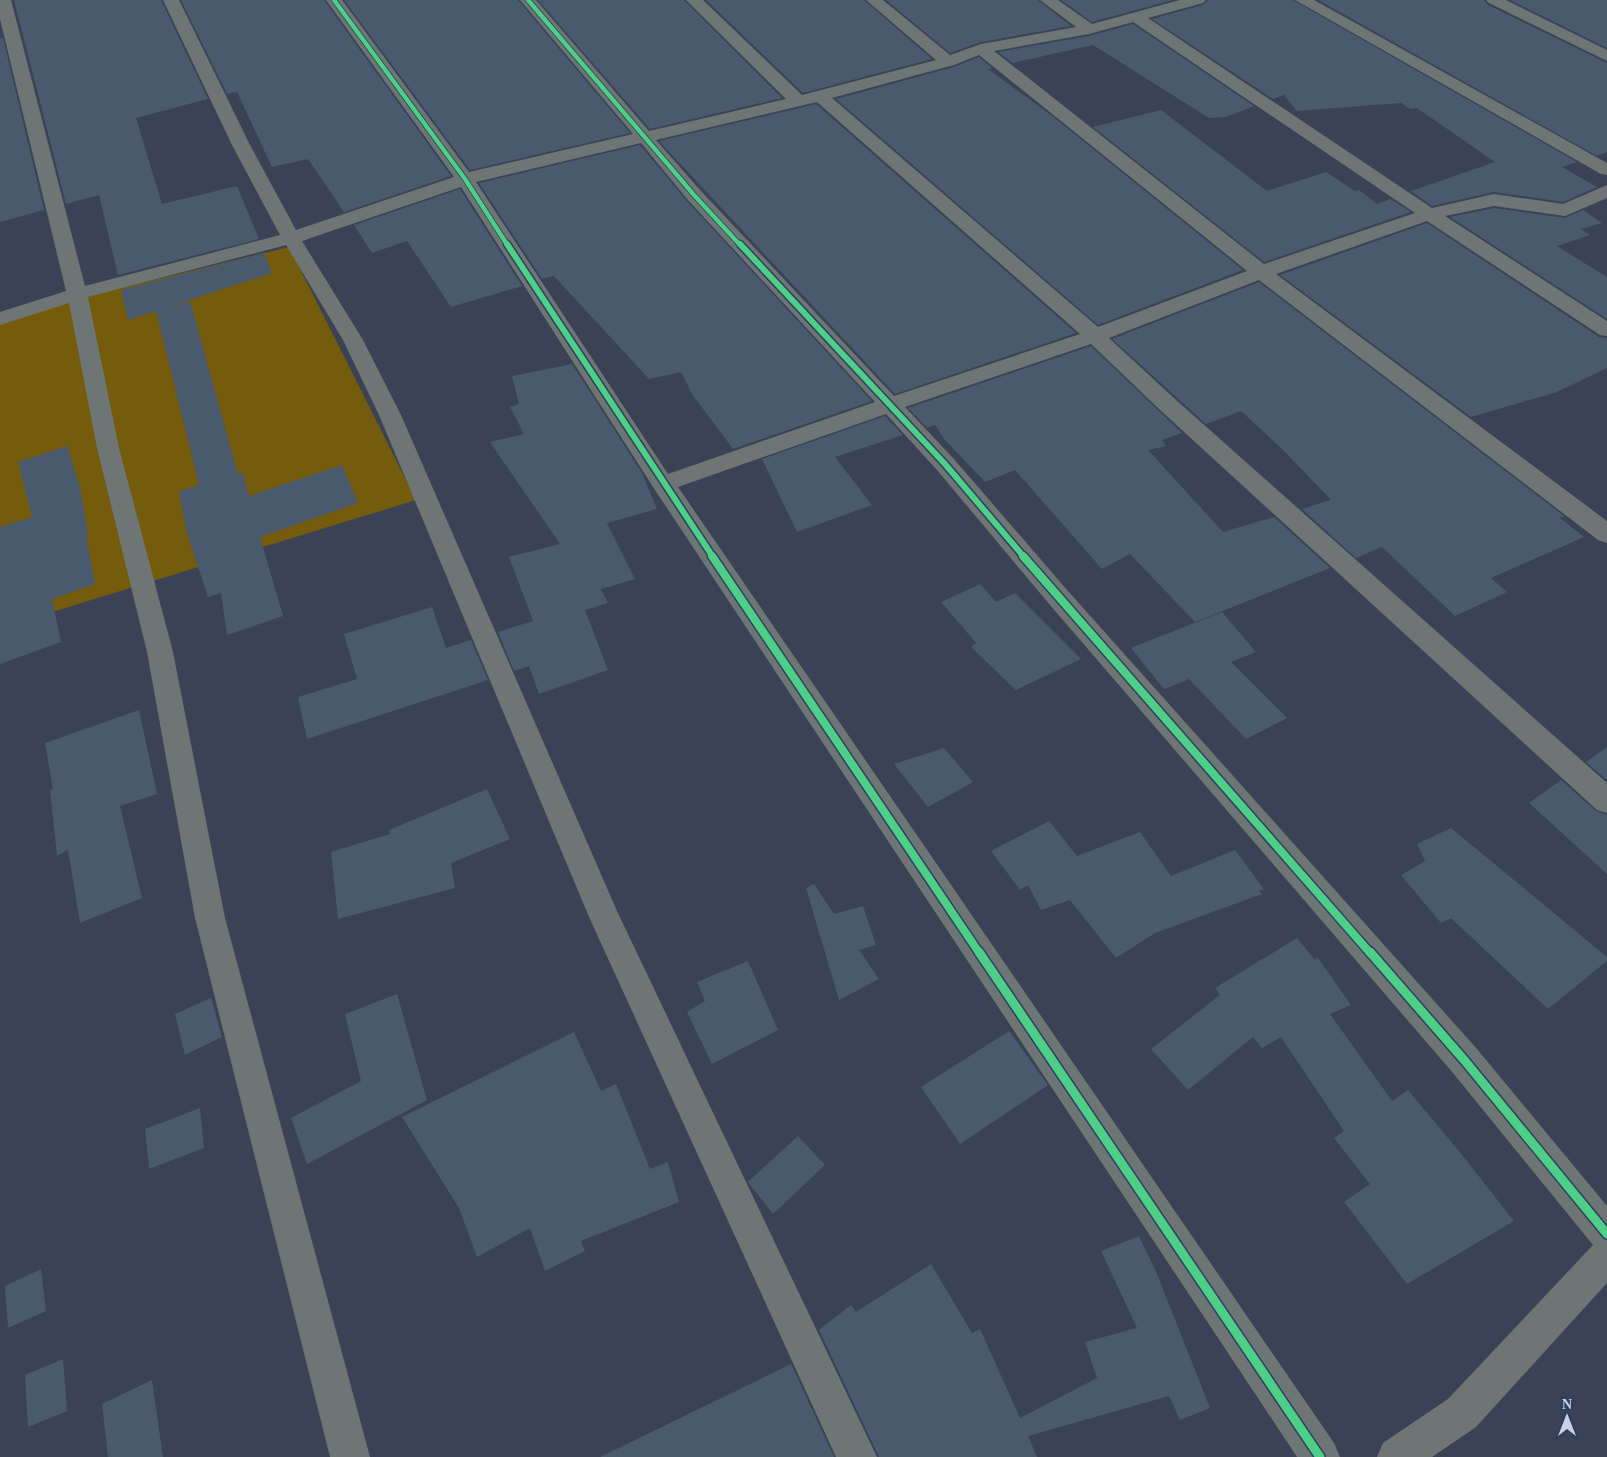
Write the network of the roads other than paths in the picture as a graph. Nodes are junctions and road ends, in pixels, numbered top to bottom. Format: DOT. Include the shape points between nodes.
graph roads {
  1 [pos="3,0"];
  2 [pos="171,0"];
  3 [pos="334,0"];
  4 [pos="528,0"];
  5 [pos="694,0"];
  6 [pos="874,0"];
  7 [pos="1048,0"];
  8 [pos="1198,0"];
  9 [pos="1304,0"];
  10 [pos="1494,0"];
  11 [pos="1136,17"];
  12 [pos="1090,29"];
  13 [pos="981,49"];
  14 [pos="1607,56"];
  15 [pos="948,62"];
  16 [pos="820,96"];
  17 [pos="797,100"];
  18 [pos="647,138"];
  19 [pos="1607,170"];
  20 [pos="466,178"];
  21 [pos="1607,191"];
  22 [pos="1429,214"];
  23 [pos="292,238"];
  24 [pos="1261,272"];
  25 [pos="78,294"];
  26 [pos="0,319"];
  27 [pos="1607,330"];
  28 [pos="1095,336"];
  29 [pos="888,405"];
  30 [pos="663,484"];
  31 [pos="1607,534"];
  32 [pos="1607,801"];
  33 [pos="1607,1234"];
  34 [pos="1607,1256"];
  35 [pos="350,1457"];
  36 [pos="857,1457"];
  37 [pos="1320,1457"];
  38 [pos="1397,1457"];
  1 -- 25 [label="street"];
  2 -- 23 [label="street" via="241,144"];
  3 -- 20 [label="street"];
  4 -- 18 [label="street"];
  5 -- 17 [label="street"];
  6 -- 15 [label="street"];
  7 -- 12 [label="street"];
  8 -- 11 [label="street"];
  9 -- 19 [label="street"];
  10 -- 14 [label="street"];
  11 -- 12 [label="street"];
  11 -- 22 [label="street"];
  12 -- 13 [label="street"];
  13 -- 15 [label="street"];
  13 -- 24 [label="street"];
  15 -- 16 [label="street"];
  16 -- 17 [label="street"];
  16 -- 28 [label="street"];
  17 -- 18 [label="street"];
  18 -- 20 [label="street"];
  18 -- 29 [label="street" via="694,194"];
  20 -- 23 [label="street"];
  20 -- 30 [label="street"];
  21 -- 22 [label="street" via="1565,210 1494,200"];
  22 -- 24 [label="street"];
  22 -- 27 [label="street"];
  23 -- 25 [label="street"];
  23 -- 36 [label="street" via="353,340 390,414 604,917"];
  24 -- 28 [label="street"];
  24 -- 31 [label="street"];
  25 -- 26 [label="street"];
  25 -- 35 [label="street" via="108,448 160,652 210,918"];
  28 -- 29 [label="street"];
  28 -- 32 [label="street"];
  29 -- 30 [label="street"];
  29 -- 33 [label="street" via="945,464 1465,1061"];
  30 -- 37 [label="street"];
  34 -- 38 [label="street" via="1462,1413"];
}
